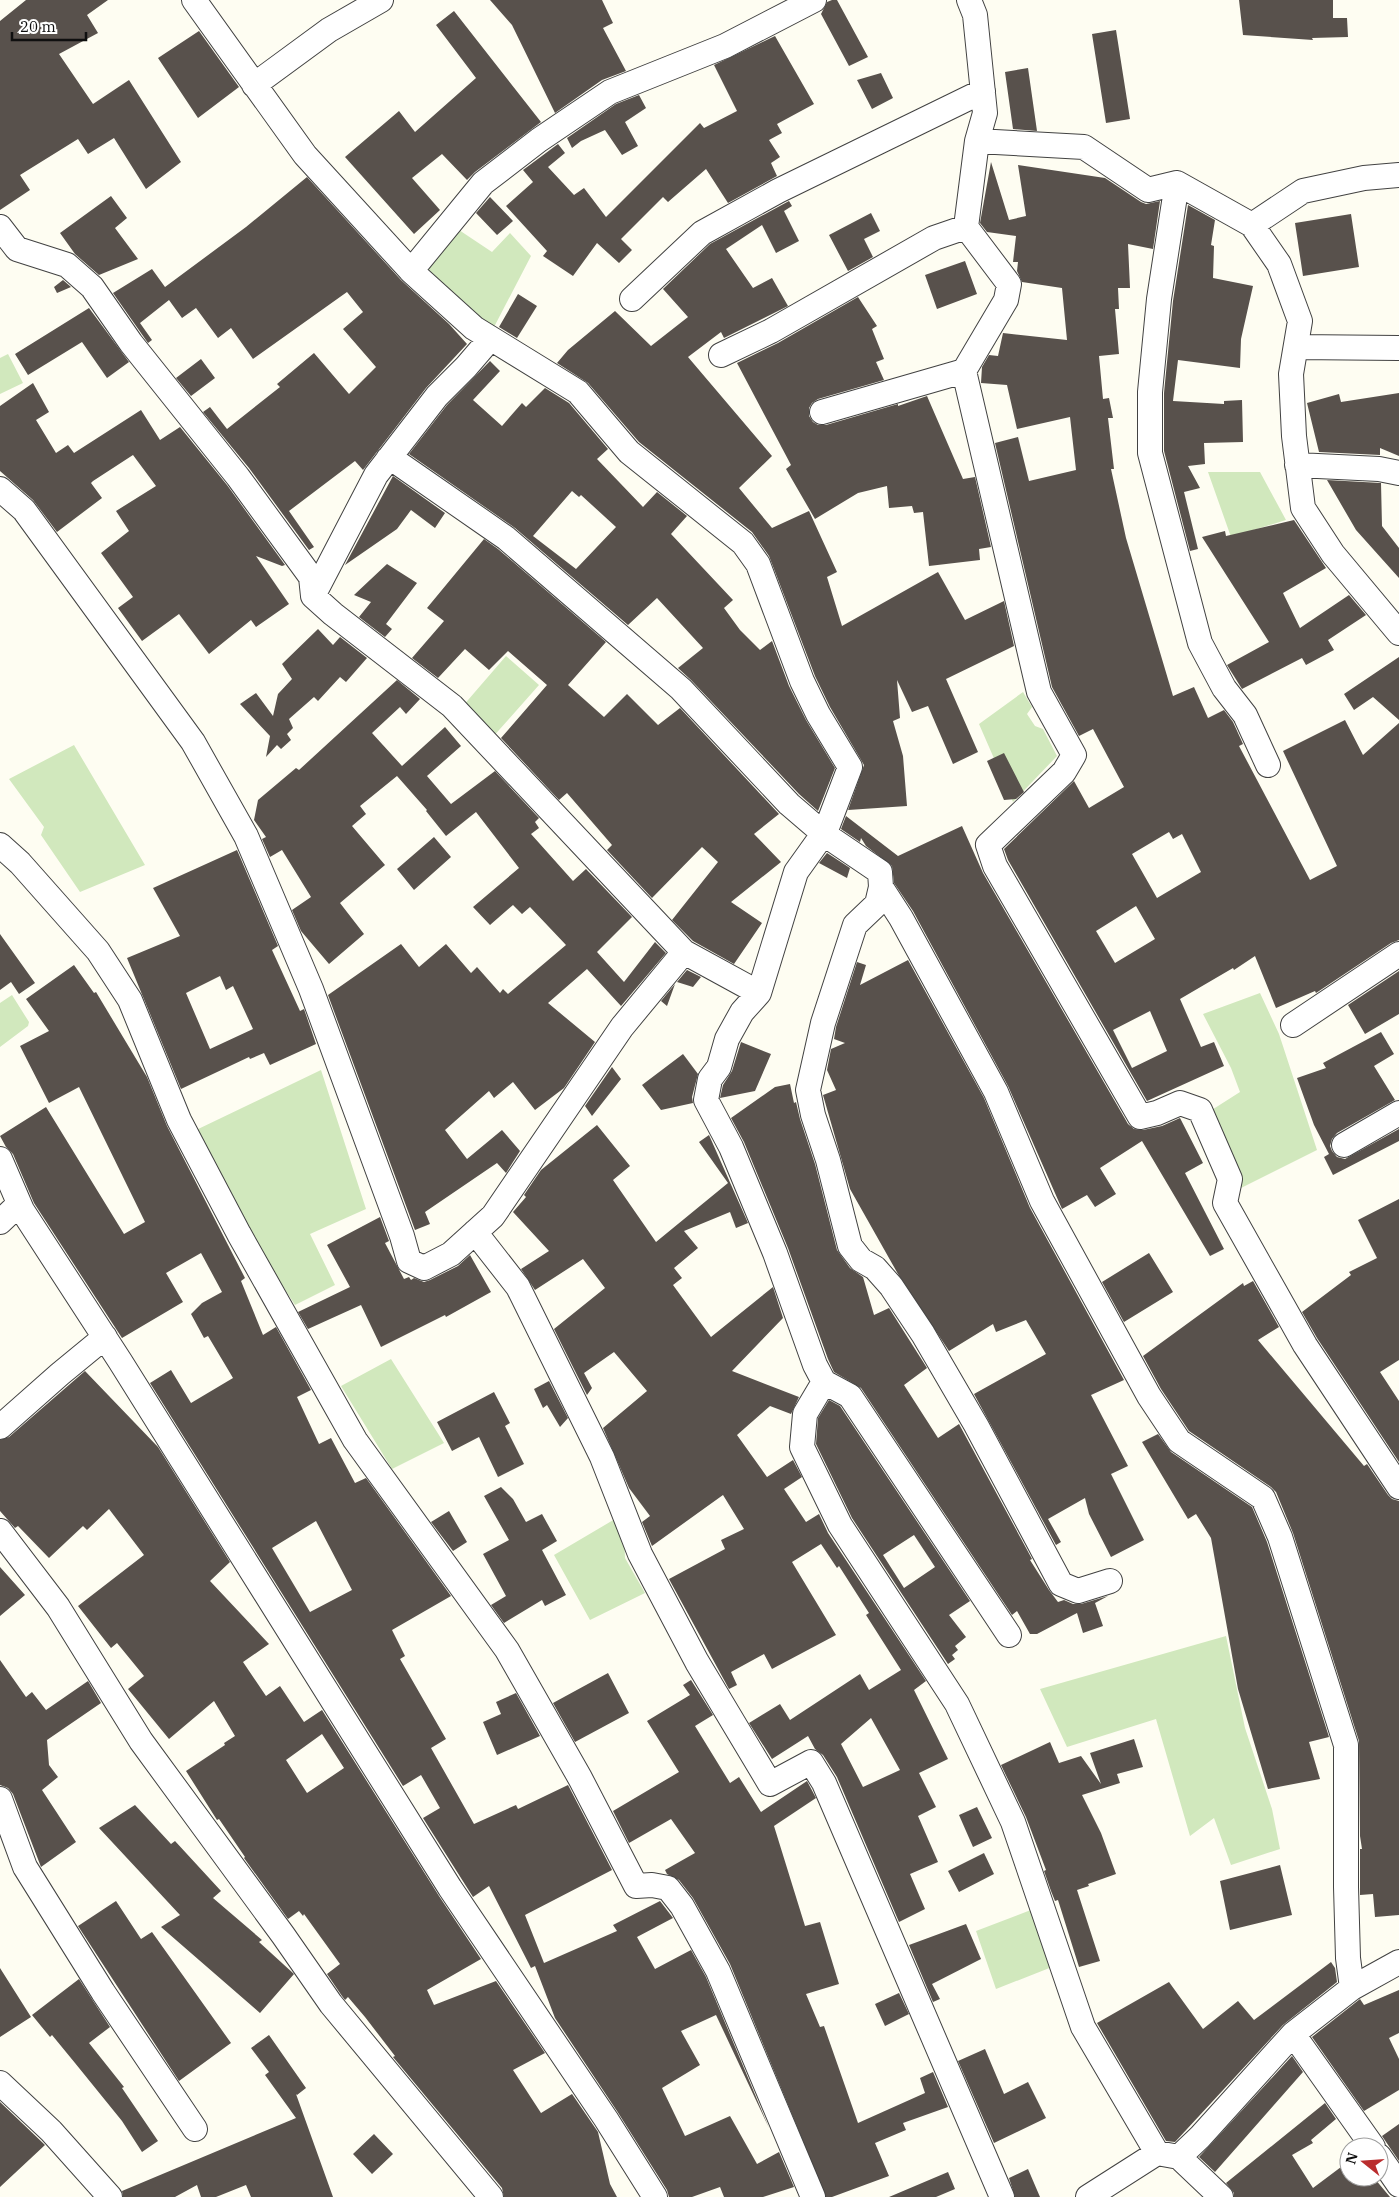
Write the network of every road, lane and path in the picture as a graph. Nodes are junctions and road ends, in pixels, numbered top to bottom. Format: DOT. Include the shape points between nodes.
graph roads {
  1 [pos="194,0"];
  2 [pos="381,0"];
  3 [pos="814,0"];
  4 [pos="969,0"];
  5 [pos="254,85"];
  6 [pos="983,91"];
  7 [pos="977,141"];
  8 [pos="1399,175"];
  9 [pos="1177,183"];
  10 [pos="1252,225"];
  11 [pos="0,227"];
  12 [pos="966,227"];
  13 [pos="411,271"];
  14 [pos="632,299"];
  15 [pos="490,338"];
  16 [pos="1296,347"];
  17 [pos="1399,348"];
  18 [pos="721,356"];
  19 [pos="964,370"];
  20 [pos="822,412"];
  21 [pos="388,459"];
  22 [pos="1297,466"];
  23 [pos="1399,473"];
  24 [pos="0,489"];
  25 [pos="313,596"];
  26 [pos="1399,632"];
  27 [pos="1268,765"];
  28 [pos="824,834"];
  29 [pos="0,845"];
  30 [pos="881,887"];
  31 [pos="684,952"];
  32 [pos="1399,954"];
  33 [pos="759,993"];
  34 [pos="1292,1026"];
  35 [pos="1399,1113"];
  36 [pos="1344,1145"];
  37 [pos="0,1159"];
  38 [pos="19,1204"];
  39 [pos="0,1222"];
  40 [pos="475,1232"];
  41 [pos="105,1337"];
  42 [pos="824,1382"];
  43 [pos="0,1426"];
  44 [pos="1399,1487"];
  45 [pos="0,1531"];
  46 [pos="1110,1580"];
  47 [pos="1009,1634"];
  48 [pos="0,1799"];
  49 [pos="1399,1962"];
  50 [pos="1352,1988"];
  51 [pos="1293,2034"];
  52 [pos="0,2083"];
  53 [pos="195,2129"];
  54 [pos="1366,2137"];
  55 [pos="1168,2155"];
  56 [pos="1389,2170"];
  57 [pos="1399,2185"];
  58 [pos="110,2197"];
  59 [pos="491,2197"];
  60 [pos="656,2197"];
  61 [pos="813,2197"];
  62 [pos="1002,2197"];
  63 [pos="1088,2197"];
  64 [pos="1221,2197"];
  1 -- 5 [label="street"];
  2 -- 5 [label="street" via="329,30"];
  3 -- 13 [label="street" via="725,46 610,92 547,134 483,183"];
  4 -- 6 [label="street" via="975,15"];
  5 -- 13 [label="street" via="305,155"];
  6 -- 7 [label="street" via="985,113"];
  6 -- 14 [label="street" via="778,191 702,233"];
  7 -- 9 [label="street" via="1084,147 1148,190"];
  7 -- 12 [label="street"];
  8 -- 10 [label="street" via="1364,178 1303,191"];
  9 -- 10 [label="street"];
  9 -- 27 [label="street" via="1158,299 1150,392 1150,453 1200,643 1224,688 1245,715"];
  10 -- 16 [label="street" via="1279,264 1300,321"];
  11 -- 25 [label="street" via="17,249 67,265 92,287 131,343 238,477 311,577"];
  12 -- 18 [label="street" via="934,238"];
  12 -- 19 [label="street" via="1009,284 1006,300"];
  13 -- 15 [label="street" via="474,328"];
  15 -- 21 [label="street" via="437,396"];
  15 -- 28 [label="street" via="578,392 629,452 743,543 758,564 802,681 850,767"];
  16 -- 17 [label="street"];
  16 -- 22 [label="street" via="1291,374"];
  19 -- 20 [label="street"];
  19 -- 44 [label="street" via="1039,692 1074,755 1064,772 988,845 994,866 1140,1117 1180,1103 1200,1110 1230,1179 1225,1203 1305,1345"];
  21 -- 25 [label="street" via="376,475"];
  21 -- 28 [label="street" via="513,544 681,689 789,804"];
  22 -- 23 [label="street" via="1379,469"];
  22 -- 26 [label="street" via="1303,508 1333,554"];
  24 -- 40 [label="street" via="24,510 193,742 246,836 311,989 409,1262 424,1268 451,1254"];
  25 -- 31 [label="street" via="452,706"];
  28 -- 30 [label="street" via="880,872"];
  28 -- 33 [label="street" via="796,872"];
  29 -- 61 [label="street" via="98,951 130,1000 178,1120 351,1431 507,1650 580,1778 636,1886 668,1888 682,1906 718,1972"];
  30 -- 46 [label="street" via="878,904 855,925 823,1023 808,1090 850,1246 891,1286 923,1334 1061,1584 1078,1591"];
  30 -- 50 [label="street" via="996,1092 1042,1200 1150,1396 1179,1441 1263,1498 1280,1537 1346,1745 1346,1887"];
  31 -- 33 [label="street"];
  31 -- 40 [label="street" via="622,1027 493,1216"];
  32 -- 34 [label="street"];
  33 -- 42 [label="street" via="742,1012 727,1039 719,1067 710,1079 706,1100 731,1147"];
  35 -- 36 [label="street"];
  37 -- 38 [label="street"];
  38 -- 39 [label="street"];
  38 -- 41 [label="street"];
  40 -- 62 [label="street" via="518,1287 602,1457 640,1554 697,1662 770,1784 811,1762 824,1783"];
  41 -- 43 [label="street"];
  41 -- 60 [label="street" via="450,1888"];
  42 -- 47 [label="street" via="850,1396"];
  42 -- 55 [label="street" via="804,1414 802,1447 840,1524 957,1704 1013,1822 1083,2027"];
  45 -- 59 [label="street" via="58,1607 141,1741 331,2004"];
  48 -- 53 [label="street" via="25,1868"];
  49 -- 50 [label="street"];
  50 -- 51 [label="street"];
  51 -- 54 [label="street"];
  51 -- 55 [label="street" via="1200,2137"];
  52 -- 58 [label="street" via="51,2131"];
  55 -- 63 [label="street"];
  55 -- 64 [label="street"];
  56 -- 57 [label="street"];
}
